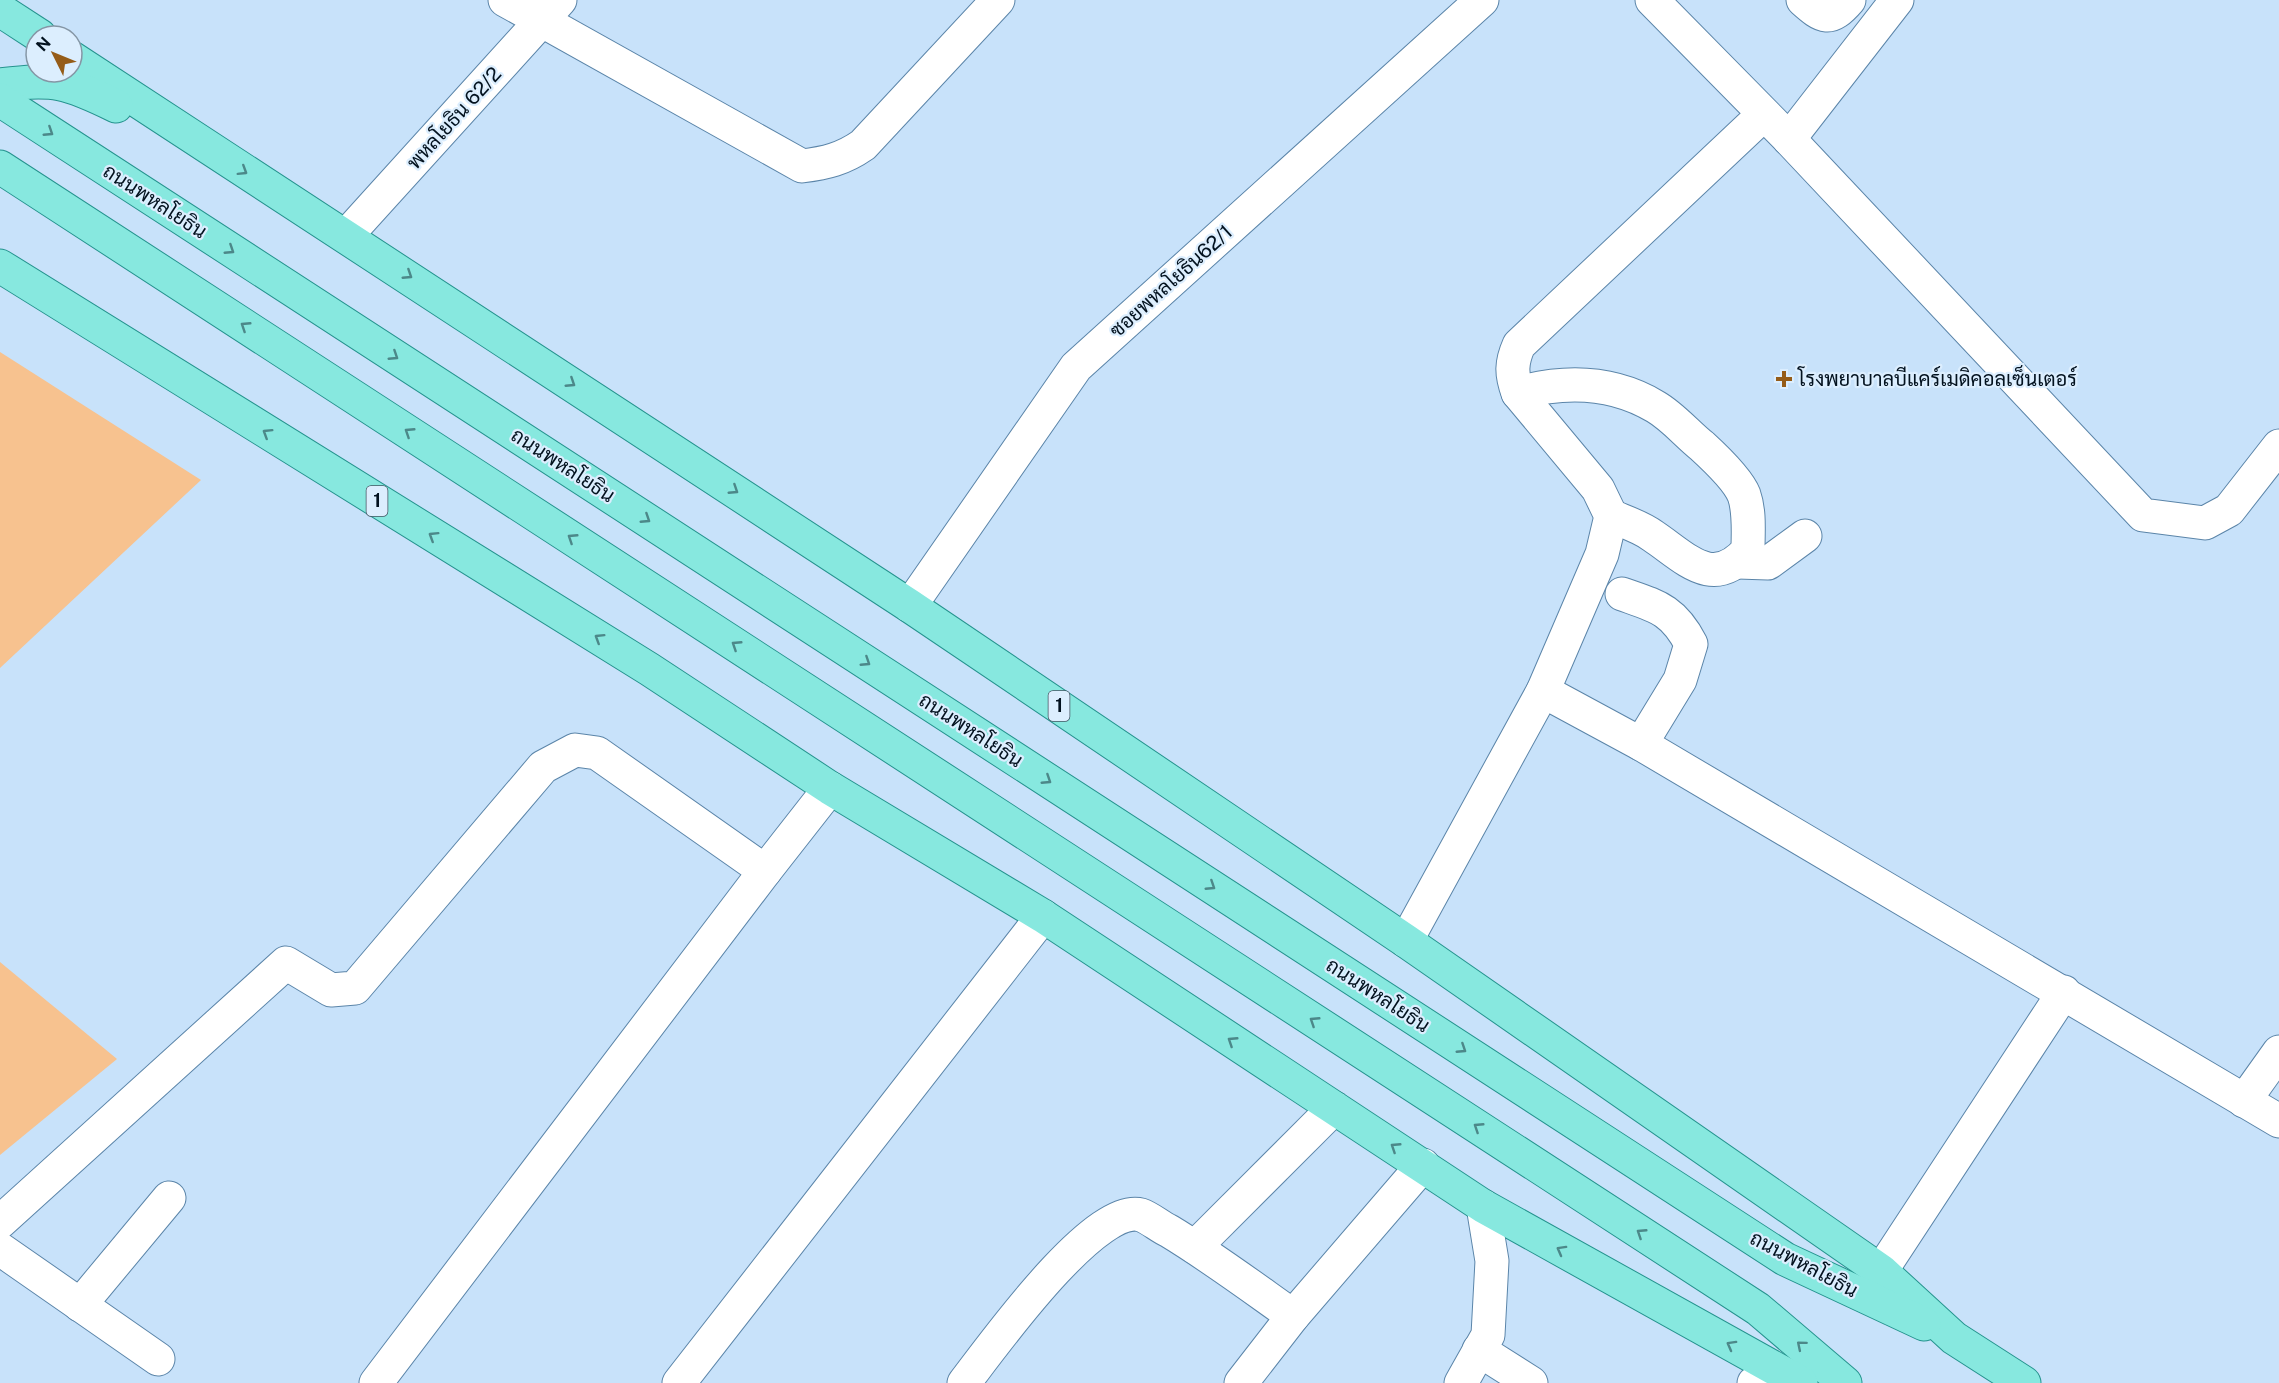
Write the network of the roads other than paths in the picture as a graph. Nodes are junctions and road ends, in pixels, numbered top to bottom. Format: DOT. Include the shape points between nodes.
graph roads {
  1 [pos="505,0"];
  2 [pos="998,0"];
  3 [pos="1482,0"];
  4 [pos="1652,0"];
  5 [pos="1803,0"];
  6 [pos="1897,0"];
  7 [pos="1844,6"];
  8 [pos="0,9"];
  9 [pos="550,11"];
  10 [pos="24,25"];
  11 [pos="1867,39"];
  12 [pos="84,66"];
  13 [pos="0,85"];
  14 [pos="0,100"];
  15 [pos="1763,115"];
  16 [pos="1789,139"];
  17 [pos="216,154"];
  18 [pos="0,166"];
  19 [pos="347,235"];
  20 [pos="0,251"];
  21 [pos="0,266"];
  22 [pos="106,334"];
  23 [pos="1518,393"];
  24 [pos="2279,446"];
  25 [pos="1611,516"];
  26 [pos="1805,536"];
  27 [pos="1738,562"];
  28 [pos="1622,594"];
  29 [pos="910,606"];
  30 [pos="1543,691"];
  31 [pos="1641,744"];
  32 [pos="830,788"];
  33 [pos="765,871"];
  34 [pos="1043,916"];
  35 [pos="1406,940"];
  36 [pos="2064,992"];
  37 [pos="2279,1052"];
  38 [pos="2244,1101"];
  39 [pos="1334,1108"];
  40 [pos="2279,1121"];
  41 [pos="1423,1165"];
  42 [pos="169,1198"];
  43 [pos="1483,1206"];
  44 [pos="0,1222"];
  45 [pos="1194,1247"];
  46 [pos="0,1249"];
  47 [pos="1881,1271"];
  48 [pos="81,1305"];
  49 [pos="1293,1316"];
  50 [pos="1954,1338"];
  51 [pos="1479,1350"];
  52 [pos="158,1359"];
  53 [pos="1778,1379"];
  54 [pos="376,1383"];
  55 [pos="679,1383"];
  56 [pos="964,1383"];
  57 [pos="1242,1383"];
  58 [pos="1461,1383"];
  59 [pos="1531,1383"];
  60 [pos="1845,1383"];
  61 [pos="2024,1383"];
  1 -- 9 [label="street"];
  2 -- 9 [label="street" via="863,145 839,159 802,166"];
  3 -- 29 [label="street, ซอยพหลโยธิน62/1" via="1076,367"];
  4 -- 15 [label="street"];
  5 -- 7 [label="street" via="1821,15"];
  6 -- 11 [label="street"];
  7 -- 11 [label="street"];
  8 -- 10 [label="main road"];
  9 -- 19 [label="street, พหลโยธิน 62/2"];
  11 -- 16 [label="street"];
  12 -- 17 [label="main road, ถนนพหลโยธิน / 1"];
  13 -- 17 [label="main road" via="51,81 80,88"];
  14 -- 50 [label="main road, ถนนพหลโยธิน, one-way" via="1785,1259"];
  15 -- 16 [label="street"];
  15 -- 23 [label="street" via="1519,345 1512,362"];
  16 -- 24 [label="street" via="2143,514 2205,523 2229,510"];
  17 -- 19 [label="main road, ถนนพหลโยธิน / 1, one-way"];
  60 -- 18 [label="main road, one-way" via="1758,1309"];
  19 -- 29 [label="main road, ถนนพหลโยธิน / 1, one-way"];
  20 -- 22 [label="main road"];
  21 -- 22 [label="main road, 1"];
  32 -- 22 [label="main road, 1, one-way" via="649,669"];
  23 -- 25 [label="street" via="1598,489"];
  23 -- 27 [label="street" via="1551,384 1586,384 1657,407 1715,458 1743,493 1748,550"];
  25 -- 27 [label="street" via="1652,534 1691,565 1714,570"];
  25 -- 30 [label="street" via="1602,554"];
  26 -- 27 [label="street" via="1768,563"];
  28 -- 31 [label="street" via="1664,609 1682,627 1691,644 1680,680"];
  29 -- 35 [label="main road, ถนนพหลโยธิน / 1"];
  30 -- 31 [label="street"];
  30 -- 35 [label="street"];
  31 -- 36 [label="street"];
  32 -- 33 [label="street"];
  32 -- 34 [label="main road, 1"];
  33 -- 44 [label="street" via="597,753 575,750 543,767 355,988 331,990 286,963"];
  33 -- 54 [label="street"];
  39 -- 34 [label="main road, 1, one-way"];
  34 -- 55 [label="street"];
  35 -- 47 [label="main road, ถนนพหลโยธิน / 1"];
  36 -- 38 [label="street"];
  36 -- 47 [label="street"];
  37 -- 38 [label="street"];
  38 -- 40 [label="street"];
  41 -- 39 [label="main road, 1, one-way"];
  39 -- 45 [label="street"];
  41 -- 43 [label="main road, 1"];
  41 -- 49 [label="street"];
  42 -- 48 [label="street"];
  43 -- 51 [label="street" via="1491,1261 1488,1335"];
  53 -- 43 [label="main road, 1, one-way"];
  45 -- 49 [label="street"];
  45 -- 56 [label="street" via="1140,1215 1119,1217 1098,1229 1040,1286"];
  46 -- 48 [label="street"];
  47 -- 50 [label="main road, ถนนพหลโยธิน / 1"];
  48 -- 52 [label="street"];
  49 -- 57 [label="street"];
  50 -- 61 [label="main road, ถนนพหลโยธิน / 1"];
  51 -- 58 [label="street"];
  51 -- 59 [label="street"];
}
